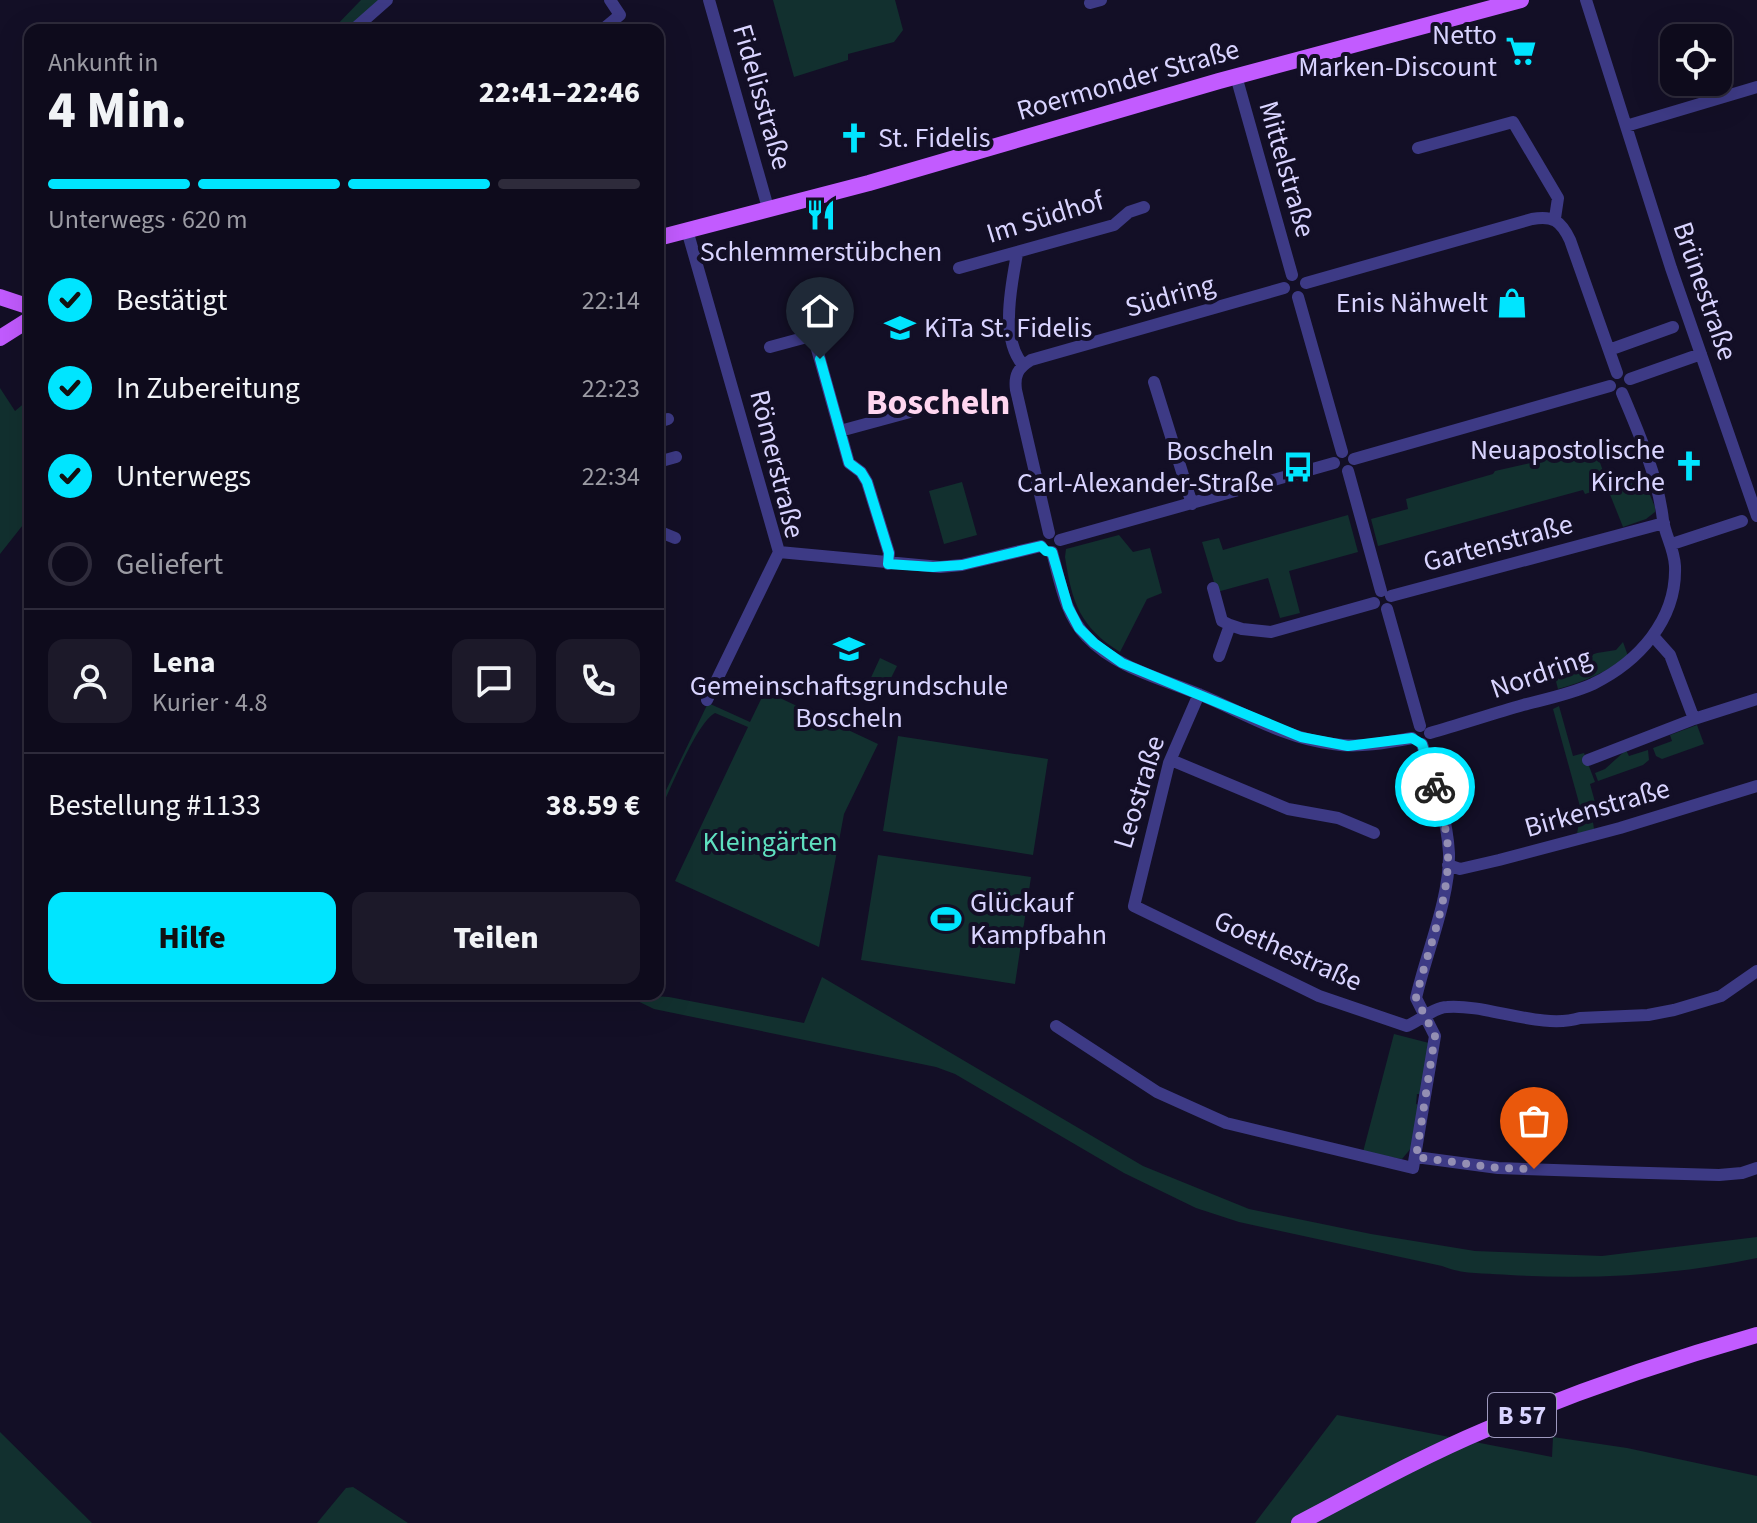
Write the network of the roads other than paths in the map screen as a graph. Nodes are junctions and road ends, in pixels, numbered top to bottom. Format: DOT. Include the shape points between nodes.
graph roads {
  1 [pos="387,0"];
  2 [pos="610,0"];
  3 [pos="709,0"];
  4 [pos="1521,0"];
  5 [pos="1586,0"];
  6 [pos="360,24"];
  7 [pos="609,24"];
  8 [pos="1236,76"];
  9 [pos="1757,87"];
  10 [pos="1626,126"];
  11 [pos="1418,148"];
  12 [pos="1144,207"];
  13 [pos="768,208"];
  14 [pos="1555,218"];
  15 [pos="687,230"];
  16 [pos="664,236"];
  17 [pos="1017,254"];
  18 [pos="959,268"];
  19 [pos="1292,275"];
  20 [pos="1306,283"];
  21 [pos="1284,288"];
  22 [pos="0,297"];
  23 [pos="1298,297"];
  24 [pos="24,305"];
  25 [pos="24,323"];
  26 [pos="1673,327"];
  27 [pos="0,338"];
  28 [pos="770,347"];
  29 [pos="1609,350"];
  30 [pos="1701,354"];
  31 [pos="1023,365"];
  32 [pos="1630,379"];
  33 [pos="1613,380"];
  34 [pos="1154,382"];
  35 [pos="1622,393"];
  36 [pos="921,409"];
  37 [pos="840,431"];
  38 [pos="676,457"];
  39 [pos="1338,457"];
  40 [pos="664,460"];
  41 [pos="1351,465"];
  42 [pos="1192,504"];
  43 [pos="1757,516"];
  44 [pos="1742,521"];
  45 [pos="1664,523"];
  46 [pos="664,533"];
  47 [pos="1054,537"];
  48 [pos="675,538"];
  49 [pos="1672,544"];
  50 [pos="1047,549"];
  51 [pos="779,552"];
  52 [pos="888,564"];
  53 [pos="1213,588"];
  54 [pos="1383,600"];
  55 [pos="1230,625"];
  56 [pos="1653,636"];
  57 [pos="1219,656"];
  58 [pos="1199,694"];
  59 [pos="1757,699"];
  60 [pos="707,700"];
  61 [pos="1694,719"];
  62 [pos="1421,735"];
  63 [pos="1171,760"];
  64 [pos="1588,760"];
  65 [pos="1757,786"];
  66 [pos="1374,833"];
  67 [pos="1448,865"];
  68 [pos="1134,906"];
  69 [pos="1757,971"];
  70 [pos="1425,1018"];
  71 [pos="1056,1026"];
  72 [pos="1416,1157"];
  73 [pos="1757,1168"];
  74 [pos="1757,1335"];
  75 [pos="1299,1523"];
  1 -- 6 [label="street"];
  2 -- 7 [label="street" via="620,15"];
  3 -- 13 [label="street, Fidelisstraße"];
  4 -- 8 [label="main road, Roermonder Straße"];
  5 -- 10 [label="street, Brünestraße"];
  8 -- 13 [label="main road, Roermonder Straße"];
  8 -- 19 [label="street, Mittelstraße"];
  9 -- 10 [label="street"];
  10 -- 30 [label="street, Brünestraße"];
  11 -- 14 [label="street" via="1513,122 1558,198"];
  12 -- 17 [label="street, Im Südhof" via="1114,225"];
  13 -- 15 [label="main road, Roermonder Straße"];
  14 -- 20 [label="street" via="1532,219"];
  14 -- 29 [label="street" via="1570,240"];
  15 -- 16 [label="main road, Roermonder Straße"];
  15 -- 51 [label="street, Römerstraße"];
  17 -- 18 [label="street, Im Südhof"];
  17 -- 31 [label="street" via="1011,337"];
  19 -- 20 [label="street"];
  19 -- 21 [label="street"];
  20 -- 23 [label="street"];
  21 -- 23 [label="street"];
  21 -- 31 [label="street, Südring"];
  22 -- 24 [label="main road"];
  23 -- 39 [label="street"];
  25 -- 27 [label="main road"];
  26 -- 29 [label="street"];
  28 -- 37 [label="street" via="807,337 815,342"];
  29 -- 33 [label="street"];
  30 -- 32 [label="street"];
  30 -- 43 [label="street, Brünestraße"];
  31 -- 47 [label="street" via="1016,390"];
  32 -- 33 [label="street" via="1626,374"];
  32 -- 35 [label="street"];
  33 -- 35 [label="street" via="1615,392"];
  33 -- 41 [label="street"];
  34 -- 42 [label="street"];
  35 -- 45 [label="street, Nordring" via="1659,493"];
  36 -- 37 [label="street"];
  37 -- 52 [label="street" via="849,463 867,482"];
  38 -- 40 [label="street"];
  39 -- 41 [label="street" via="1350,453"];
  39 -- 41 [label="street" via="1339,470"];
  39 -- 42 [label="street"];
  41 -- 54 [label="street"];
  42 -- 47 [label="street"];
  44 -- 49 [label="street"];
  45 -- 49 [label="street, Nordring"];
  45 -- 54 [label="street, Gartenstraße"];
  46 -- 48 [label="street"];
  47 -- 50 [label="street" via="1041,539"];
  49 -- 56 [label="street, Nordring" via="1673,587"];
  50 -- 52 [label="street" via="962,565"];
  50 -- 58 [label="street" via="1086,637 1122,663"];
  51 -- 52 [label="street"];
  51 -- 60 [label="street, Römerstraße"];
  53 -- 55 [label="street" via="1222,621"];
  54 -- 55 [label="street, Gartenstraße" via="1271,632"];
  54 -- 62 [label="street"];
  55 -- 57 [label="street"];
  56 -- 61 [label="street" via="1670,655"];
  56 -- 62 [label="street, Nordring" via="1626,665 1590,685"];
  58 -- 62 [label="street" via="1316,741 1348,746"];
  58 -- 63 [label="street, Leostraße"];
  59 -- 61 [label="street"];
  61 -- 64 [label="street"];
  62 -- 67 [label="street" via="1440,804"];
  63 -- 66 [label="street" via="1288,809 1338,818"];
  63 -- 68 [label="street, Leostraße"];
  65 -- 67 [label="street, Birkenstraße" via="1499,860 1460,869"];
  67 -- 70 [label="street" via="1416,998"];
  68 -- 70 [label="street, Goethestraße" via="1319,996 1407,1026"];
  69 -- 70 [label="street, Goethestraße" via="1721,996 1648,1015 1539,1020 1444,1006"];
  70 -- 72 [label="street" via="1435,1036"];
  71 -- 72 [label="street" via="1157,1092 1228,1123 1413,1168"];
  72 -- 73 [label="street" via="1498,1168 1687,1175"];
  74 -- 75 [label="main road, B 57" via="1484,1431"];
}
